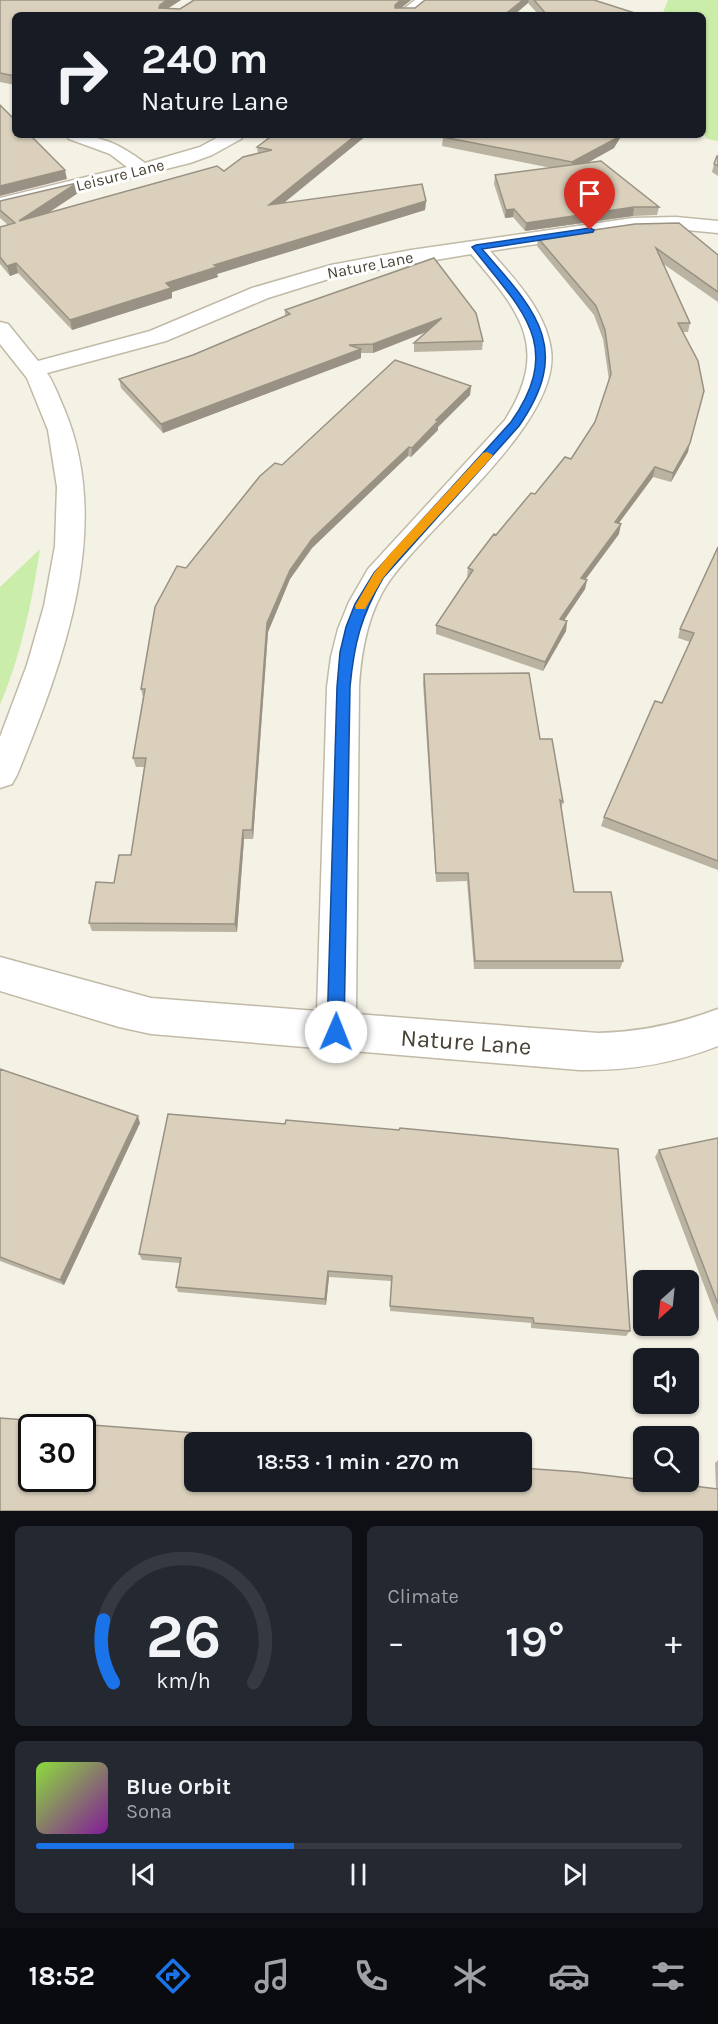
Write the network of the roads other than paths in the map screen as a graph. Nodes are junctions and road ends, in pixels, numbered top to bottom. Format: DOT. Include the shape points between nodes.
graph roads {
  1 [pos="424,0"];
  2 [pos="407,12"];
  3 [pos="83,138"];
  4 [pos="229,138"];
  5 [pos="142,169"];
  6 [pos="0,204"];
  7 [pos="718,227"];
  8 [pos="476,247"];
  9 [pos="0,329"];
  10 [pos="35,369"];
  11 [pos="0,775"];
  12 [pos="0,974"];
  13 [pos="718,1027"];
  14 [pos="336,1032"];
  1 -- 2 [label="street"];
  3 -- 5 [label="street" via="116,150"];
  4 -- 5 [label="street, Leisure Lane" via="200,153"];
  5 -- 6 [label="street, Leisure Lane"];
  7 -- 8 [label="street, Nature Lane" via="643,223"];
  8 -- 10 [label="street, Nature Lane" via="317,275 260,293 158,336"];
  8 -- 14 [label="street" via="531,317 541,354 540,374 530,402 515,424 378,576 353,627 343,687"];
  9 -- 10 [label="street"];
  10 -- 11 [label="street" via="53,404 66,444 72,495 70,521 65,569 49,646"];
  12 -- 14 [label="street, Nature Lane" via="151,1016"];
  13 -- 14 [label="street, Nature Lane" via="662,1047 606,1052"];
}
